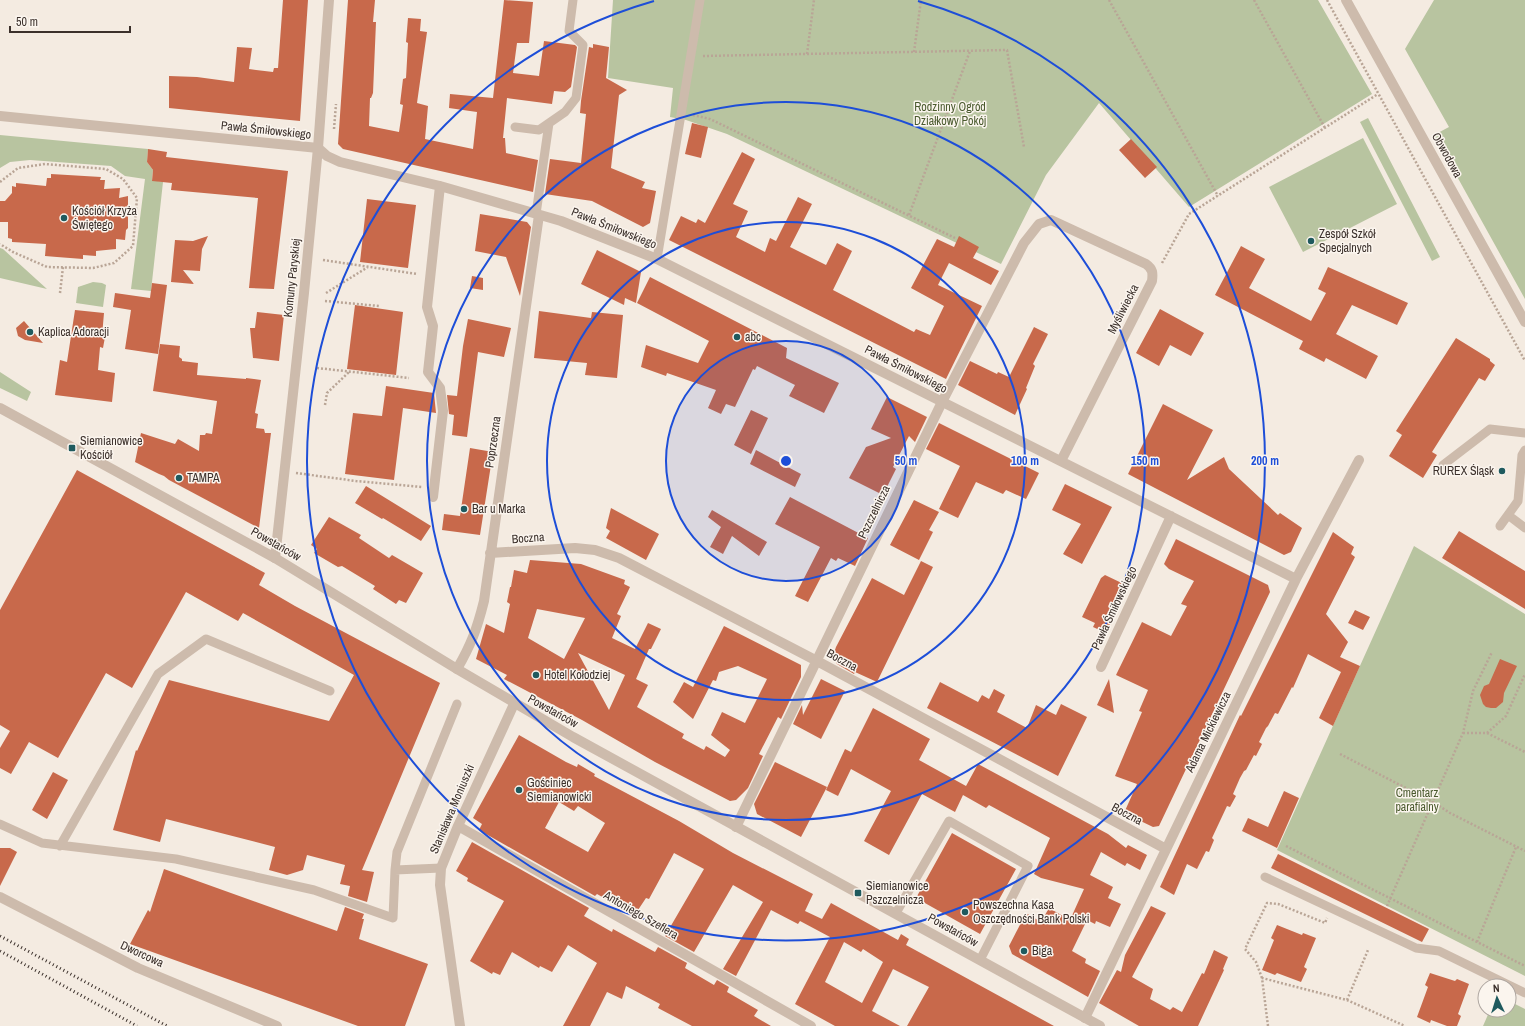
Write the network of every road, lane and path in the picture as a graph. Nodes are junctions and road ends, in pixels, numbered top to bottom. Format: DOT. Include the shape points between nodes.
graph roads {
  1 [pos="329,0"];
  2 [pos="573,0"];
  3 [pos="700,0"];
  4 [pos="814,0"];
  5 [pos="921,0"];
  6 [pos="1110,0"];
  7 [pos="1254,0"];
  8 [pos="1327,0"];
  9 [pos="1346,0"];
  10 [pos="970,50"];
  11 [pos="914,52"];
  12 [pos="807,54"];
  13 [pos="691,57"];
  14 [pos="1378,94"];
  15 [pos="682,113"];
  16 [pos="0,116"];
  17 [pos="549,123"];
  18 [pos="515,127"];
  19 [pos="1325,128"];
  20 [pos="1024,147"];
  21 [pos="318,148"];
  22 [pos="0,181"];
  23 [pos="440,186"];
  24 [pos="1218,196"];
  25 [pos="538,214"];
  26 [pos="909,215"];
  27 [pos="955,238"];
  28 [pos="0,244"];
  29 [pos="657,259"];
  30 [pos="323,260"];
  31 [pos="369,266"];
  32 [pos="63,267"];
  33 [pos="1153,272"];
  34 [pos="421,274"];
  35 [pos="60,293"];
  36 [pos="326,293"];
  37 [pos="325,301"];
  38 [pos="379,306"];
  39 [pos="1525,322"];
  40 [pos="1525,361"];
  41 [pos="317,368"];
  42 [pos="349,371"];
  43 [pos="409,378"];
  44 [pos="942,402"];
  45 [pos="325,405"];
  46 [pos="0,408"];
  47 [pos="1525,433"];
  48 [pos="1525,450"];
  49 [pos="1359,460"];
  50 [pos="1061,461"];
  51 [pos="1443,465"];
  52 [pos="295,473"];
  53 [pos="434,493"];
  54 [pos="1508,515"];
  55 [pos="1171,516"];
  56 [pos="1500,526"];
  57 [pos="1525,528"];
  58 [pos="490,553"];
  59 [pos="275,558"];
  60 [pos="1296,579"];
  61 [pos="1492,652"];
  62 [pos="817,661"];
  63 [pos="1101,667"];
  64 [pos="457,669"];
  65 [pos="1525,674"];
  66 [pos="330,691"];
  67 [pos="457,704"];
  68 [pos="514,704"];
  69 [pos="1463,733"];
  70 [pos="1487,733"];
  71 [pos="1525,752"];
  72 [pos="1340,754"];
  73 [pos="1433,802"];
  74 [pos="0,824"];
  75 [pos="458,826"];
  76 [pos="736,827"];
  77 [pos="60,846"];
  78 [pos="1286,846"];
  79 [pos="1516,847"];
  80 [pos="1166,849"];
  81 [pos="1525,851"];
  82 [pos="441,868"];
  83 [pos="395,870"];
  84 [pos="1265,877"];
  85 [pos="0,897"];
  86 [pos="1390,898"];
  87 [pos="1387,906"];
  88 [pos="1330,908"];
  89 [pos="896,913"];
  90 [pos="1476,942"];
  91 [pos="1368,950"];
  92 [pos="980,960"];
  93 [pos="1525,966"];
  94 [pos="1262,978"];
  95 [pos="1525,993"];
  96 [pos="1347,1000"];
  97 [pos="1085,1018"];
  98 [pos="278,1026"];
  99 [pos="460,1026"];
  100 [pos="810,1026"];
  101 [pos="1100,1026"];
  102 [pos="1268,1026"];
  103 [pos="1406,1026"];
  1 -- 21 [label="street, Komuny Paryskiej"];
  2 -- 17 [label="lane" via="569,31 582,45 576,98 565,112"];
  3 -- 13 [label="lane"];
  4 -- 12 [label="path"];
  5 -- 11 [label="path"];
  6 -- 24 [label="path"];
  7 -- 19 [label="path"];
  8 -- 14 [label="path"];
  9 -- 39 [label="street, Obwodowa"];
  10 -- 11 [label="path"];
  10 -- 20 [label="path" via="1007,50"];
  10 -- 26 [label="path"];
  11 -- 12 [label="path"];
  12 -- 13 [label="path"];
  13 -- 15 [label="lane"];
  14 -- 19 [label="path"];
  14 -- 40 [label="path"];
  15 -- 26 [label="path" via="710,119"];
  15 -- 29 [label="lane"];
  16 -- 21 [label="street, Pawła Śmiłowskiego"];
  17 -- 18 [label="lane" via="539,130"];
  17 -- 25 [label="lane"];
  19 -- 24 [label="path"];
  21 -- 23 [label="street, Pawła Śmiłowskiego" via="340,162"];
  21 -- 59 [label="street, Komuny Paryskiej"];
  22 -- 32 [label="path" via="18,168 45,164 106,169 123,179 137,198 133,246 114,263 93,268"];
  23 -- 25 [label="street, Pawła Śmiłowskiego"];
  23 -- 53 [label="street" via="427,307 433,326 428,372 440,388 443,411"];
  24 -- 33 [label="path" via="1189,214 1158,270"];
  25 -- 29 [label="street, Pawła Śmiłowskiego"];
  25 -- 58 [label="street, Poprzeczna"];
  26 -- 27 [label="path"];
  28 -- 32 [label="path" via="47,267"];
  29 -- 44 [label="street, Pawła Śmiłowskiego"];
  30 -- 31 [label="path"];
  31 -- 34 [label="path"];
  31 -- 36 [label="path"];
  32 -- 35 [label="path"];
  33 -- 44 [label="street, Pszczelnicza" via="1146,264 1051,220 1039,224 1024,243"];
  33 -- 50 [label="street, Myśliwiecka" via="1152,281"];
  37 -- 38 [label="path"];
  41 -- 42 [label="path"];
  42 -- 43 [label="path"];
  42 -- 45 [label="path" via="327,393"];
  44 -- 50 [label="street, Pawła Śmiłowskiego"];
  44 -- 62 [label="street, Pszczelnicza"];
  46 -- 59 [label="street, Powstańców"];
  47 -- 51 [label="lane" via="1490,429"];
  48 -- 54 [label="lane" via="1522,455 1518,501"];
  49 -- 60 [label="street, Adama Mickiewicza"];
  50 -- 55 [label="street, Pawła Śmiłowskiego"];
  52 -- 53 [label="path"];
  54 -- 56 [label="lane"];
  54 -- 57 [label="lane"];
  55 -- 60 [label="street, Pawła Śmiłowskiego"];
  55 -- 63 [label="street, Pawła Śmiłowskiego"];
  58 -- 62 [label="street, Boczna" via="575,548 596,550 619,558"];
  58 -- 64 [label="street, Poprzeczna" via="479,622 471,644"];
  59 -- 64 [label="street, Powstańców"];
  60 -- 80 [label="street, Adama Mickiewicza"];
  61 -- 69 [label="path" via="1473,692"];
  62 -- 76 [label="street, Pszczelnicza"];
  62 -- 80 [label="street, Boczna"];
  64 -- 68 [label="street, Powstańców"];
  65 -- 70 [label="path" via="1506,716"];
  66 -- 77 [label="lane" via="206,639 158,674"];
  67 -- 83 [label="lane" via="397,852"];
  68 -- 75 [label="street, Stanisława Moniuszki"];
  68 -- 76 [label="street, Powstańców"];
  69 -- 70 [label="path"];
  69 -- 73 [label="path"];
  70 -- 71 [label="path"];
  72 -- 73 [label="path"];
  73 -- 79 [label="path" via="1450,814"];
  73 -- 86 [label="path"];
  74 -- 77 [label="lane" via="42,843"];
  75 -- 82 [label="street, Stanisława Moniuszki"];
  75 -- 100 [label="street, Antoniego Szeflera"];
  76 -- 89 [label="street, Powstańców"];
  77 -- 83 [label="lane" via="176,859 314,890 393,918"];
  78 -- 86 [label="path"];
  79 -- 81 [label="path"];
  79 -- 90 [label="path"];
  80 -- 97 [label="street, Adama Mickiewicza"];
  82 -- 83 [label="lane"];
  82 -- 99 [label="street, Stanisława Moniuszki" via="440,885"];
  84 -- 88 [label="lane"];
  85 -- 98 [label="street, Dworcowa" via="138,968"];
  86 -- 87 [label="path"];
  86 -- 90 [label="path"];
  88 -- 94 [label="path" via="1325,923 1278,904 1267,903 1245,949 1256,962"];
  88 -- 95 [label="lane" via="1416,948 1439,951"];
  89 -- 92 [label="street, Powstańców"];
  89 -- 92 [label="lane" via="949,821 1028,866"];
  90 -- 93 [label="path"];
  91 -- 96 [label="path"];
  92 -- 97 [label="street, Powstańców"];
  94 -- 96 [label="path"];
  94 -- 102 [label="path"];
  96 -- 103 [label="path"];
  97 -- 101 [label="street, Powstańców"];
}
